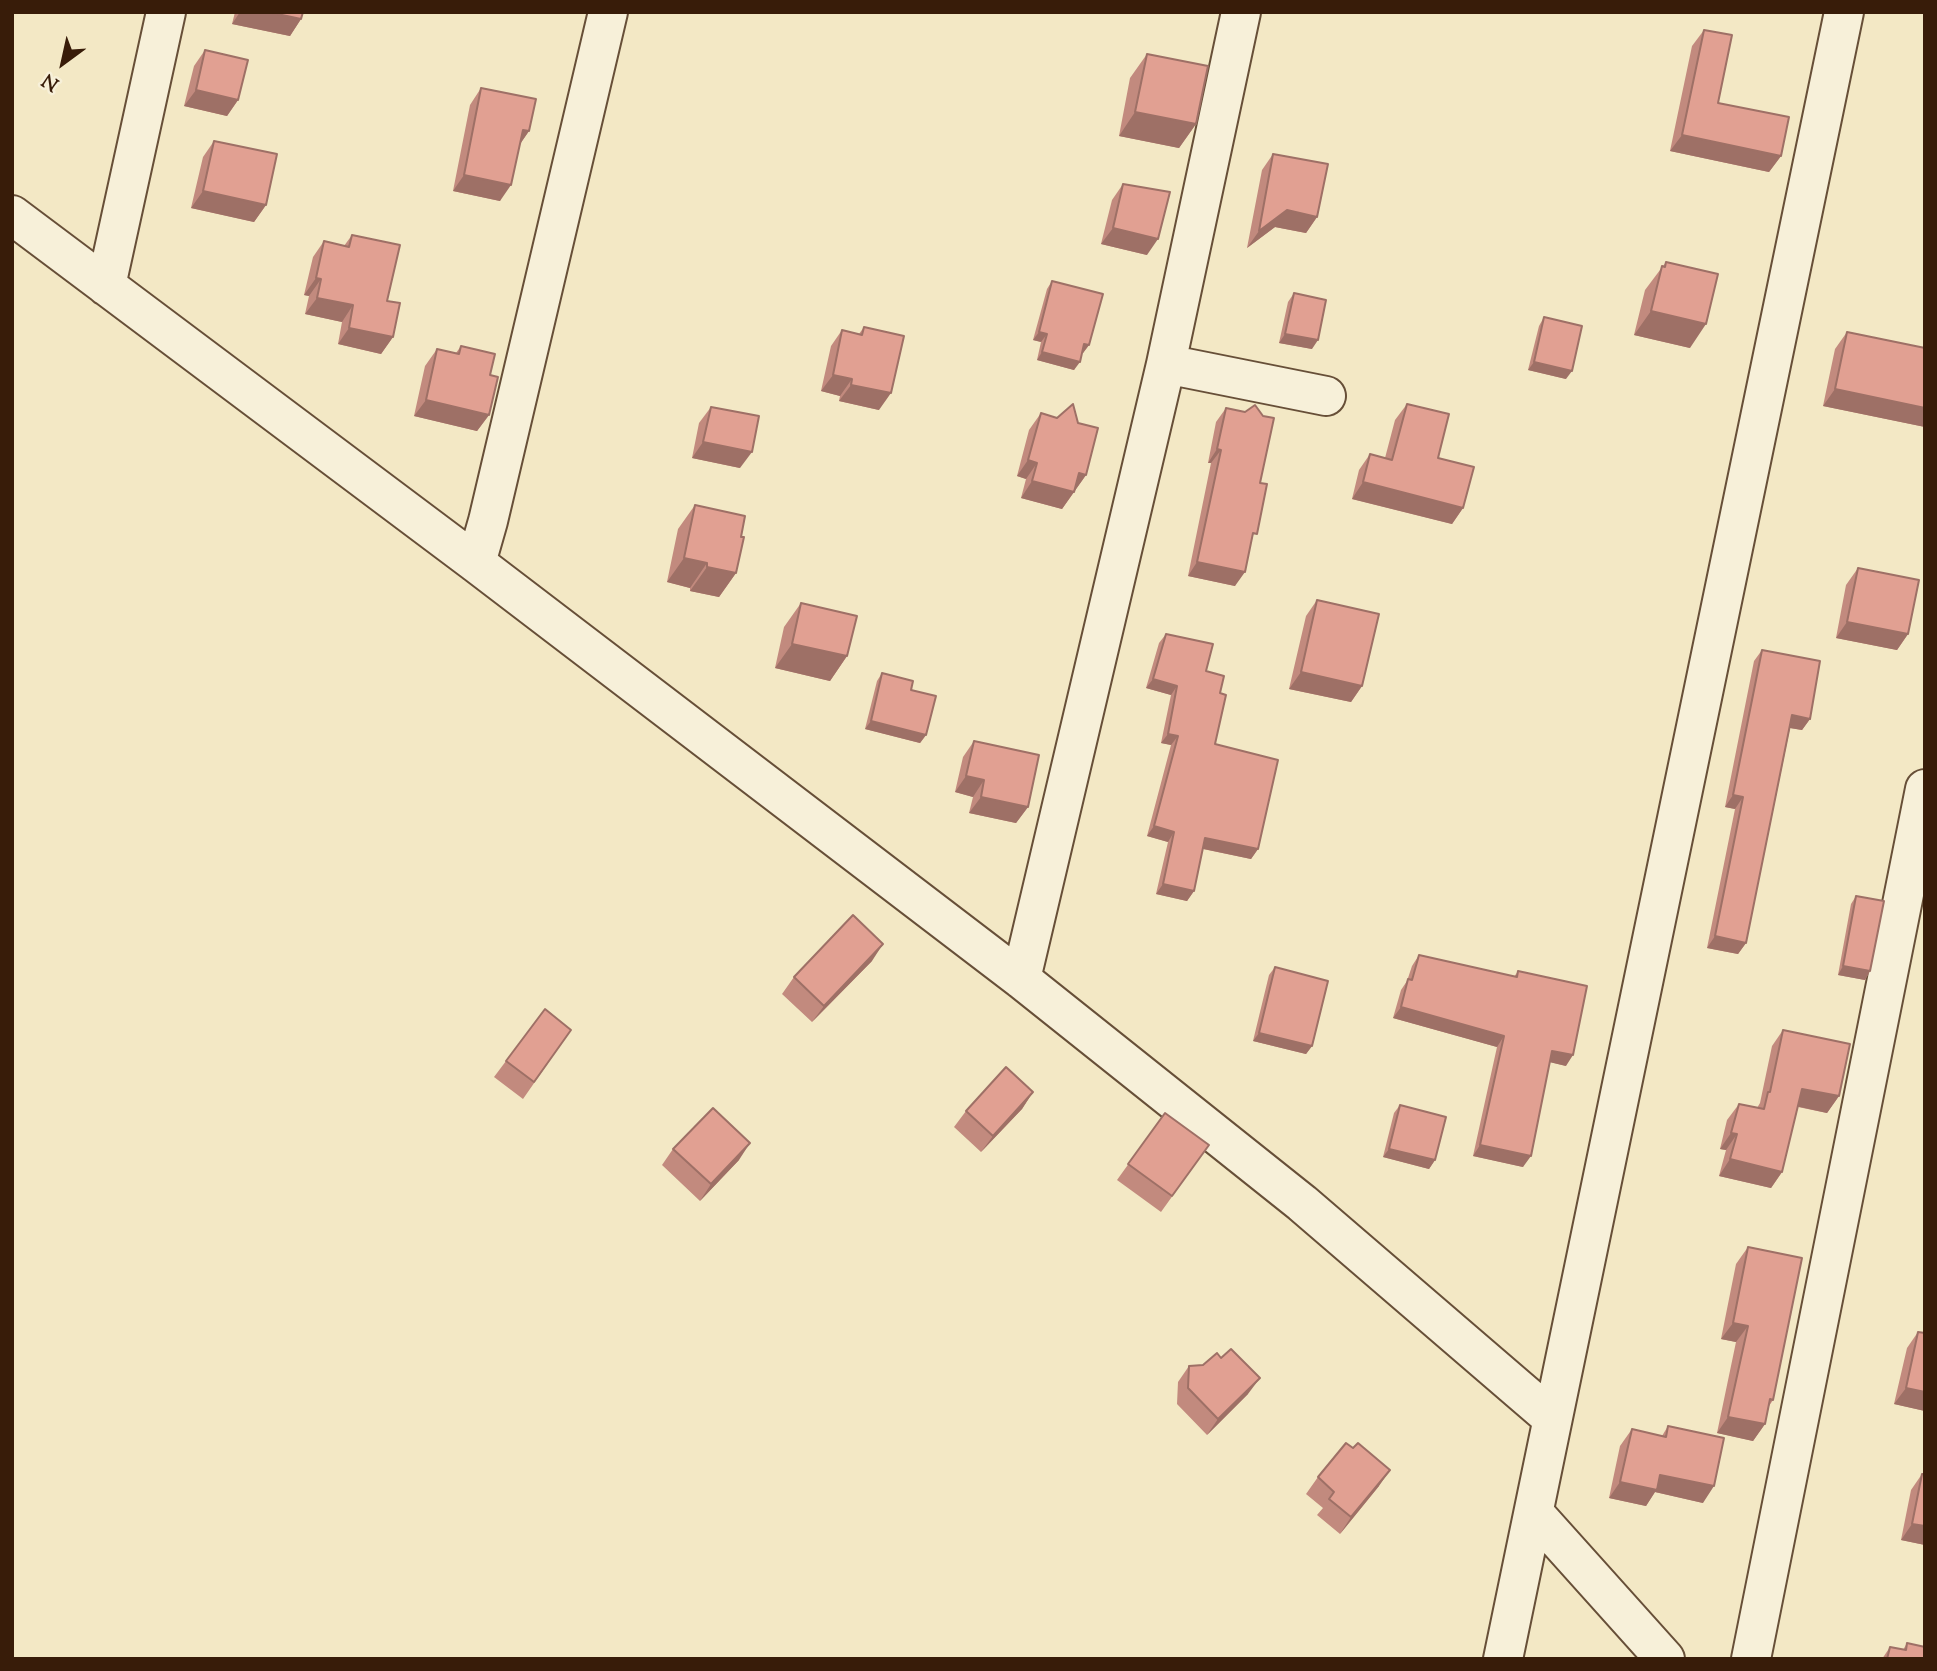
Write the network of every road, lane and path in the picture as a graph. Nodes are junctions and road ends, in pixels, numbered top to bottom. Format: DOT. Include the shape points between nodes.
graph roads {
  1 [pos="166,12"];
  2 [pos="608,12"];
  3 [pos="1241,12"];
  4 [pos="1844,12"];
  5 [pos="12,215"];
  6 [pos="106,286"];
  7 [pos="1166,364"];
  8 [pos="1326,396"];
  9 [pos="476,563"];
  10 [pos="1925,789"];
  11 [pos="1021,979"];
  12 [pos="1552,1418"];
  13 [pos="1534,1513"];
  14 [pos="1503,1659"];
  15 [pos="1665,1659"];
  16 [pos="1751,1659"];
  1 -- 6 [label="street"];
  2 -- 9 [label="street"];
  3 -- 7 [label="street"];
  4 -- 12 [label="street"];
  5 -- 6 [label="street"];
  6 -- 9 [label="street"];
  7 -- 8 [label="street"];
  7 -- 11 [label="street"];
  9 -- 11 [label="street"];
  10 -- 16 [label="street"];
  11 -- 12 [label="street" via="1295,1197"];
  12 -- 13 [label="street"];
  13 -- 14 [label="street"];
  13 -- 15 [label="street"];
}
